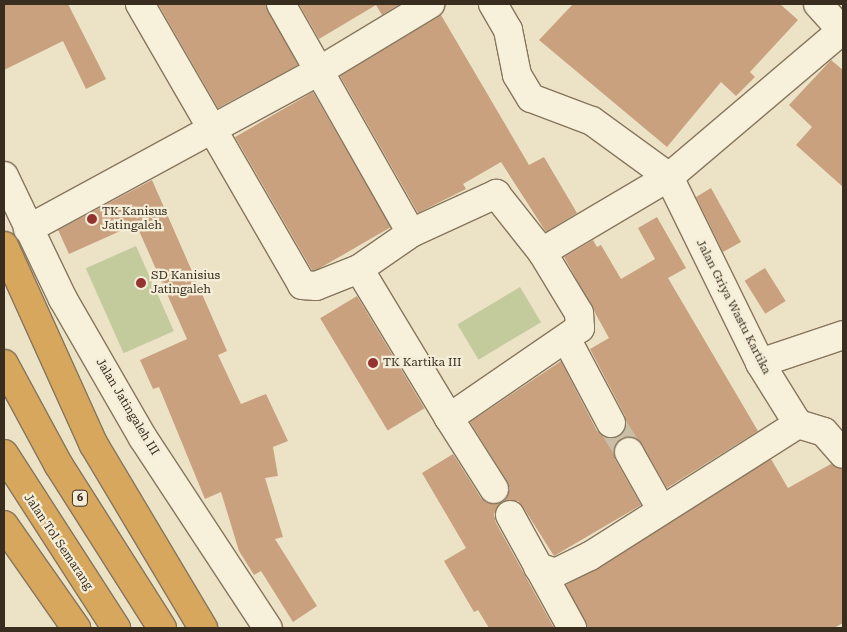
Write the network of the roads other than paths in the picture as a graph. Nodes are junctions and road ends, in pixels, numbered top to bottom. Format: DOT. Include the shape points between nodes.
graph roads {
  1 [pos="140,4"];
  2 [pos="281,4"];
  3 [pos="430,4"];
  4 [pos="492,4"];
  5 [pos="818,4"];
  6 [pos="842,32"];
  7 [pos="319,71"];
  8 [pos="214,128"];
  9 [pos="4,176"];
  10 [pos="669,177"];
  11 [pos="28,229"];
  12 [pos="411,233"];
  13 [pos="4,246"];
  14 [pos="542,252"];
  15 [pos="359,269"];
  16 [pos="843,335"];
  17 [pos="567,340"];
  18 [pos="760,363"];
  19 [pos="4,364"];
  20 [pos="449,418"];
  21 [pos="611,423"];
  22 [pos="798,424"];
  23 [pos="629,452"];
  24 [pos="4,454"];
  25 [pos="843,454"];
  26 [pos="494,489"];
  27 [pos="662,509"];
  28 [pos="510,514"];
  29 [pos="4,526"];
  30 [pos="538,567"];
  31 [pos="76,628"];
  32 [pos="116,628"];
  33 [pos="162,628"];
  34 [pos="203,628"];
  35 [pos="268,628"];
  36 [pos="572,628"];
  1 -- 8 [label="street"];
  2 -- 7 [label="street"];
  3 -- 7 [label="street"];
  4 -- 10 [label="street, Jalan Griya Wastu Kartika" via="508,30 517,75 530,98 592,121"];
  5 -- 6 [label="street"];
  6 -- 10 [label="street"];
  7 -- 8 [label="street"];
  7 -- 12 [label="street"];
  8 -- 11 [label="street"];
  8 -- 15 [label="street" via="302,285 316,286"];
  9 -- 11 [label="street, Jalan Jatingaleh III"];
  10 -- 14 [label="street"];
  10 -- 18 [label="street, Jalan Griya Wastu Kartika"];
  11 -- 35 [label="street, Jalan Jatingaleh III" via="143,438"];
  12 -- 14 [label="street" via="496,194"];
  12 -- 15 [label="street"];
  13 -- 34 [label="highway" via="94,445"];
  14 -- 17 [label="street" via="579,313 580,328"];
  15 -- 20 [label="street"];
  16 -- 18 [label="street"];
  17 -- 20 [label="street"];
  17 -- 21 [label="street"];
  18 -- 22 [label="street, Jalan Griya Wastu Kartika"];
  19 -- 33 [label="highway, 6" via="58,464"];
  20 -- 26 [label="street"];
  22 -- 25 [label="street" via="824,432"];
  22 -- 27 [label="street"];
  23 -- 27 [label="street"];
  24 -- 32 [label="highway, Jalan Tol Semarang"];
  27 -- 30 [label="street" via="561,572"];
  28 -- 30 [label="street"];
  29 -- 31 [label="highway"];
  30 -- 36 [label="street"];
}
